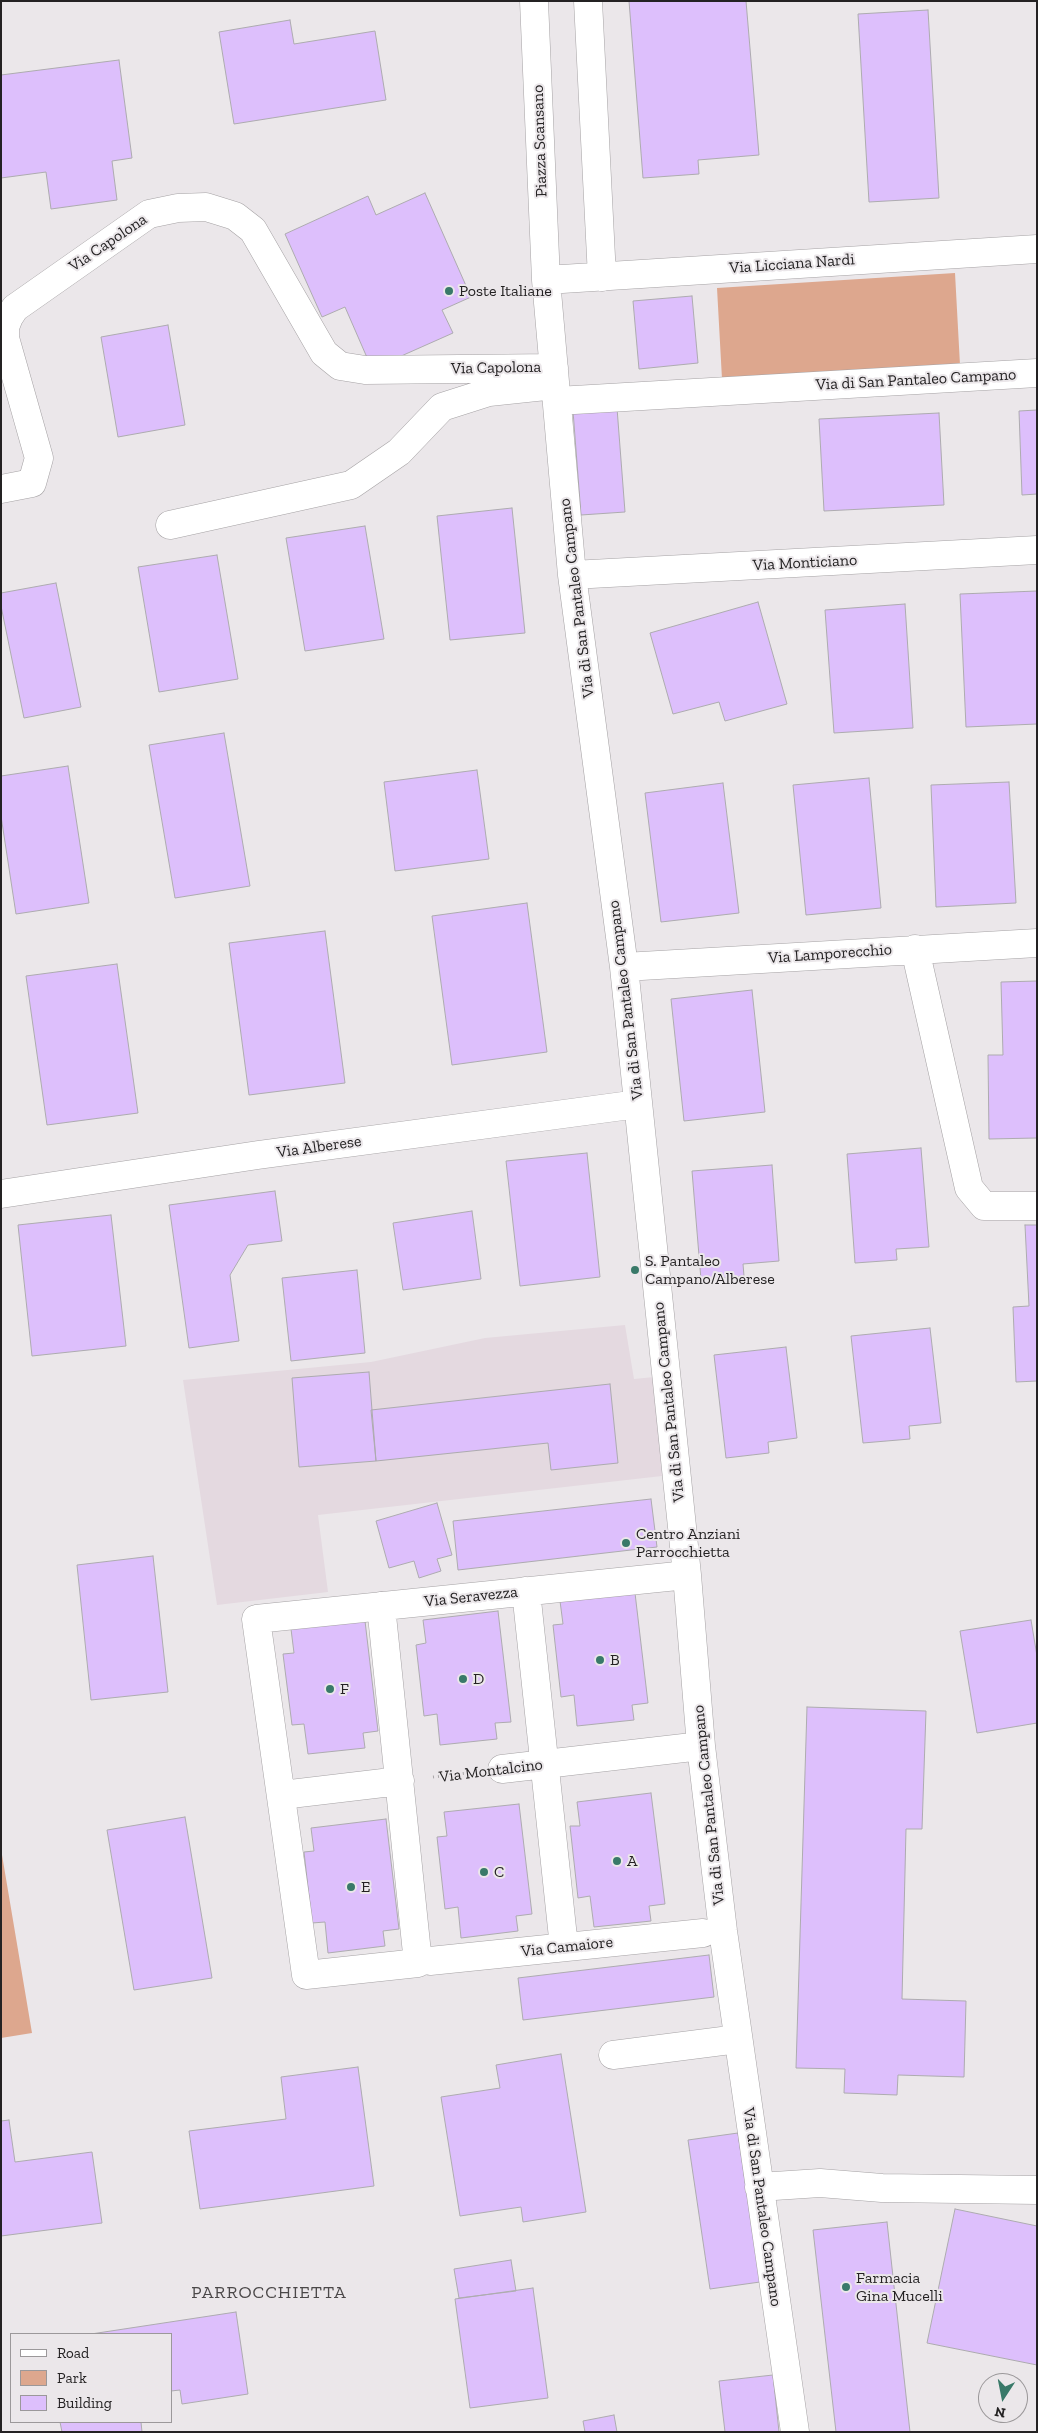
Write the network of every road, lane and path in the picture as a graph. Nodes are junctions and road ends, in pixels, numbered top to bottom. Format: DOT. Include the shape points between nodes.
graph roads {
  1 [pos="534,1"];
  2 [pos="588,1"];
  3 [pos="1037,249"];
  4 [pos="602,277"];
  5 [pos="546,280"];
  6 [pos="1037,373"];
  7 [pos="555,385"];
  8 [pos="1,489"];
  9 [pos="170,526"];
  10 [pos="1037,550"];
  11 [pos="572,575"];
  12 [pos="1037,942"];
  13 [pos="915,949"];
  14 [pos="624,967"];
  15 [pos="638,1104"];
  16 [pos="1,1194"];
  17 [pos="1037,1206"];
  18 [pos="687,1575"];
  19 [pos="526,1591"];
  20 [pos="381,1606"];
  21 [pos="701,1746"];
  22 [pos="545,1764"];
  23 [pos="502,1769"];
  24 [pos="400,1781"];
  25 [pos="282,1795"];
  26 [pos="704,1933"];
  27 [pos="564,1947"];
  28 [pos="424,1962"];
  29 [pos="738,2039"];
  30 [pos="613,2055"];
  31 [pos="759,2187"];
  32 [pos="1037,2190"];
  33 [pos="794,2432"];
  1 -- 5 [label="street, Piazza Scansano"];
  2 -- 4 [label="street"];
  3 -- 4 [label="street, Via Licciana Nardi"];
  4 -- 5 [label="street, Via Licciana Nardi"];
  5 -- 7 [label="street, Via di San Pantaleo Campano"];
  6 -- 7 [label="street, Via di San Pantaleo Campano"];
  7 -- 8 [label="street, Via Capolona" via="340,366 324,353 253,230 235,216 206,207 178,208 149,214 15,308 9,317 5,338 39,458 32,483"];
  7 -- 9 [label="street" via="489,392 442,407 399,452 350,485"];
  7 -- 11 [label="street, Via di San Pantaleo Campano"];
  10 -- 11 [label="street, Via Monticiano"];
  11 -- 14 [label="street, Via di San Pantaleo Campano"];
  12 -- 13 [label="street, Via Lamporecchio"];
  13 -- 14 [label="street, Via Lamporecchio"];
  13 -- 17 [label="street" via="969,1188 984,1206"];
  14 -- 15 [label="street, Via di San Pantaleo Campano"];
  15 -- 16 [label="street, Via Alberese"];
  15 -- 18 [label="street, Via di San Pantaleo Campano"];
  18 -- 19 [label="street, Via Seravezza"];
  18 -- 21 [label="street, Via di San Pantaleo Campano"];
  19 -- 20 [label="street, Via Seravezza"];
  19 -- 22 [label="street"];
  20 -- 24 [label="street"];
  20 -- 25 [label="street, Via Seravezza" via="256,1619"];
  21 -- 22 [label="street, Via Montalcino"];
  21 -- 29 [label="street, Via di San Pantaleo Campano"];
  22 -- 23 [label="street, Via Montalcino"];
  22 -- 27 [label="street"];
  23 -- 24 [label="path, Via Montalcino"];
  24 -- 25 [label="street"];
  24 -- 28 [label="street"];
  25 -- 28 [label="street, Via Camaiore" via="306,1975"];
  26 -- 27 [label="street, Via Camaiore"];
  27 -- 28 [label="street, Via Camaiore"];
  29 -- 30 [label="street"];
  29 -- 31 [label="street, Via di San Pantaleo Campano"];
  31 -- 32 [label="street" via="820,2183 882,2188"];
  31 -- 33 [label="street, Via di San Pantaleo Campano"];
}
